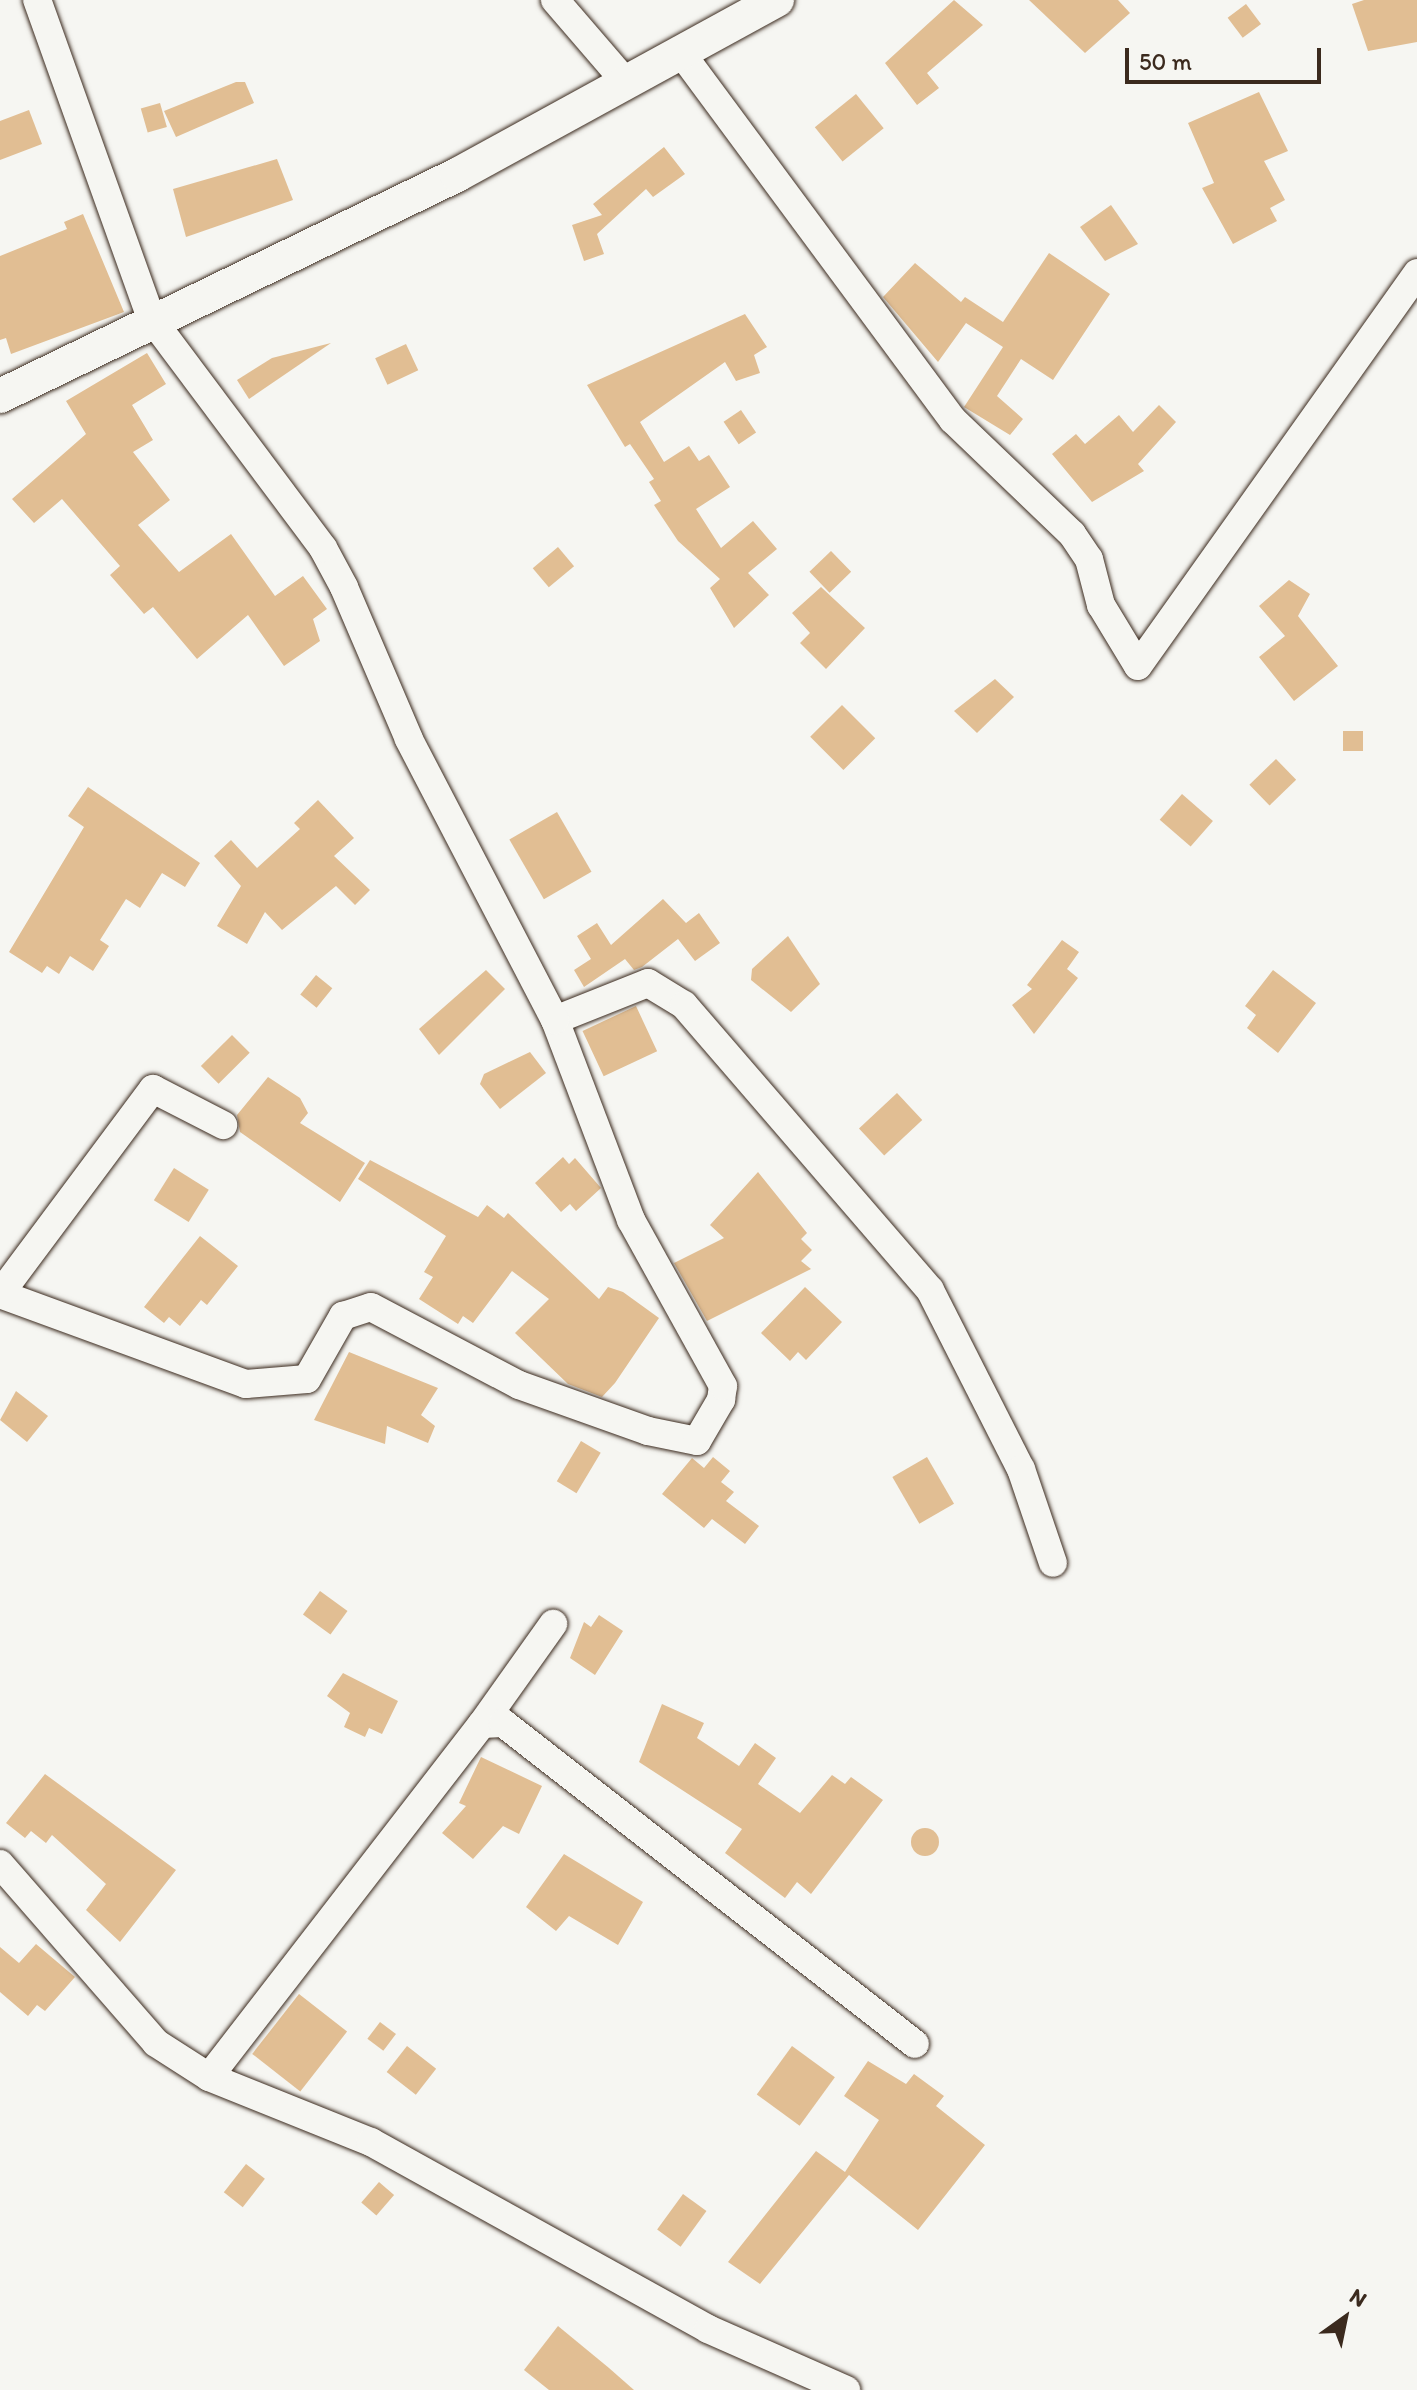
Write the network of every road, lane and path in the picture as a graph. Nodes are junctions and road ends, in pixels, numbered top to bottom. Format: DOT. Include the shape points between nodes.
graph roads {
  1 [pos="37,0"];
  2 [pos="555,0"];
  3 [pos="777,0"];
  4 [pos="682,54"];
  5 [pos="623,79"];
  6 [pos="1417,273"];
  7 [pos="151,318"];
  8 [pos="0,396"];
  9 [pos="555,1020"];
  10 [pos="223,1125"];
  11 [pos="0,1294"];
  12 [pos="1053,1563"];
  13 [pos="553,1624"];
  14 [pos="482,1724"];
  15 [pos="0,1864"];
  16 [pos="915,2044"];
  17 [pos="209,2077"];
  18 [pos="846,2390"];
  1 -- 7 [label="street"];
  2 -- 5 [label="street"];
  3 -- 4 [label="street"];
  4 -- 5 [label="street"];
  4 -- 6 [label="street" via="953,420 1072,534 1089,559 1101,605 1138,666"];
  5 -- 7 [label="street" via="457,175"];
  7 -- 8 [label="street"];
  7 -- 9 [label="street" via="323,548 409,739"];
  9 -- 11 [label="street" via="631,1220 723,1386 697,1441 519,1385 371,1307 343,1316 307,1379 246,1384"];
  9 -- 12 [label="street" via="648,983 684,1005 930,1290 1021,1469"];
  10 -- 11 [label="street" via="153,1089"];
  13 -- 14 [label="street"];
  14 -- 16 [label="street" via="503,1723 524,1734"];
  14 -- 17 [label="street"];
  15 -- 17 [label="street" via="156,2043"];
  17 -- 18 [label="street" via="371,2142 708,2329"];
}
